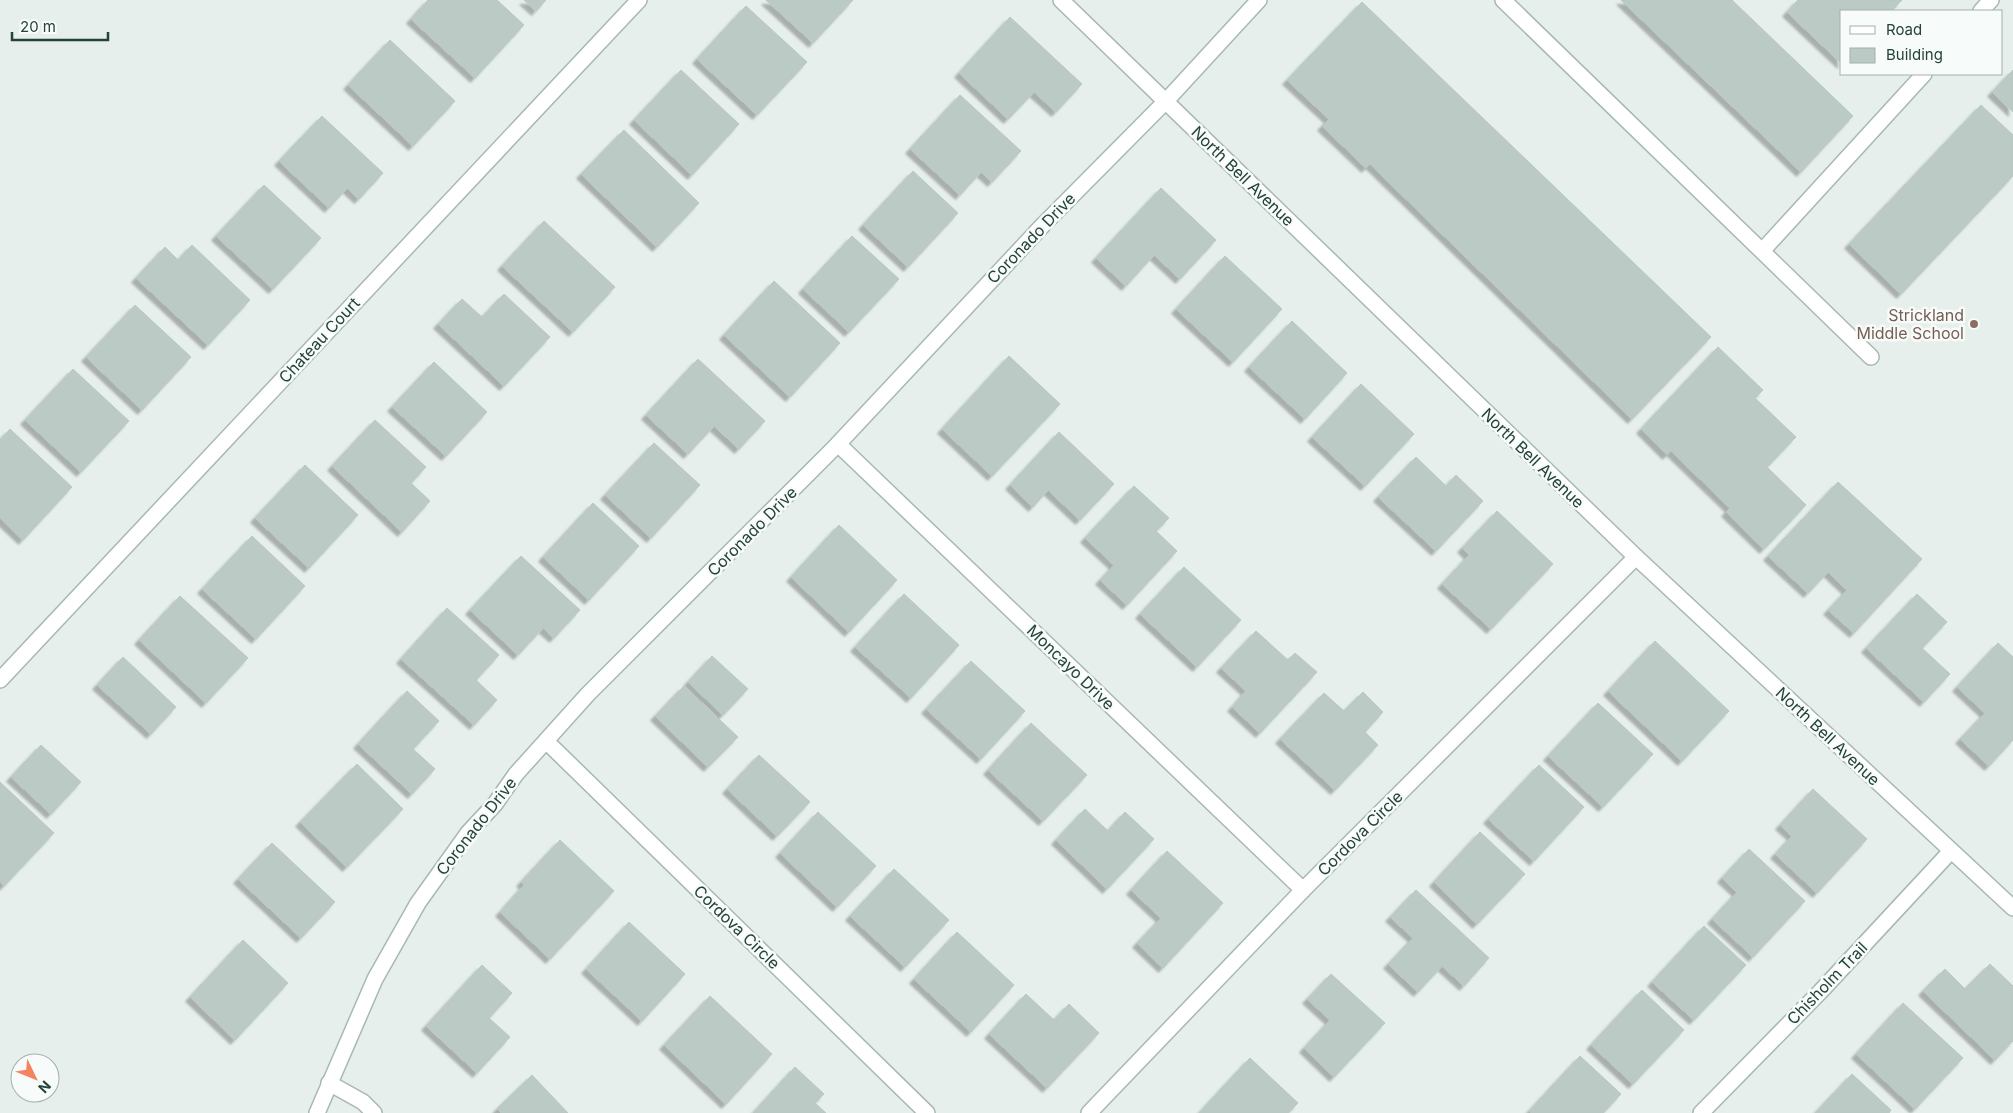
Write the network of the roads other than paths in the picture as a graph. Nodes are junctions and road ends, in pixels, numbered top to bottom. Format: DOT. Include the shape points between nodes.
graph roads {
  1 [pos="639,0"];
  2 [pos="1061,0"];
  3 [pos="1259,0"];
  4 [pos="1503,0"];
  5 [pos="1992,0"];
  6 [pos="1982,10"];
  7 [pos="1923,75"];
  8 [pos="1166,101"];
  9 [pos="1763,250"];
  10 [pos="1872,357"];
  11 [pos="838,444"];
  12 [pos="1636,557"];
  13 [pos="0,680"];
  14 [pos="546,741"];
  15 [pos="1951,851"];
  16 [pos="1303,890"];
  17 [pos="2013,908"];
  18 [pos="329,1083"];
  19 [pos="317,1113"];
  20 [pos="374,1113"];
  21 [pos="928,1113"];
  22 [pos="1089,1113"];
  23 [pos="1701,1113"];
  1 -- 13 [label="street, Chateau Court"];
  2 -- 8 [label="street, North Bell Avenue"];
  3 -- 8 [label="street, Coronado Drive"];
  4 -- 9 [label="street"];
  5 -- 6 [label="street"];
  7 -- 9 [label="street"];
  8 -- 11 [label="street, Coronado Drive" via="1043,225"];
  8 -- 12 [label="street, North Bell Avenue"];
  9 -- 10 [label="street"];
  11 -- 14 [label="street, Coronado Drive" via="588,694"];
  11 -- 16 [label="street, Moncayo Drive"];
  12 -- 15 [label="street, North Bell Avenue"];
  12 -- 16 [label="street, Cordova Circle"];
  14 -- 18 [label="street, Coronado Drive" via="468,833 418,903 375,979"];
  14 -- 21 [label="street, Cordova Circle"];
  15 -- 17 [label="street, North Bell Avenue"];
  15 -- 23 [label="street, Chisholm Trail" via="1820,992"];
  16 -- 22 [label="street, Cordova Circle"];
  18 -- 19 [label="street, Coronado Drive"];
  18 -- 20 [label="street" via="363,1102"];
}
